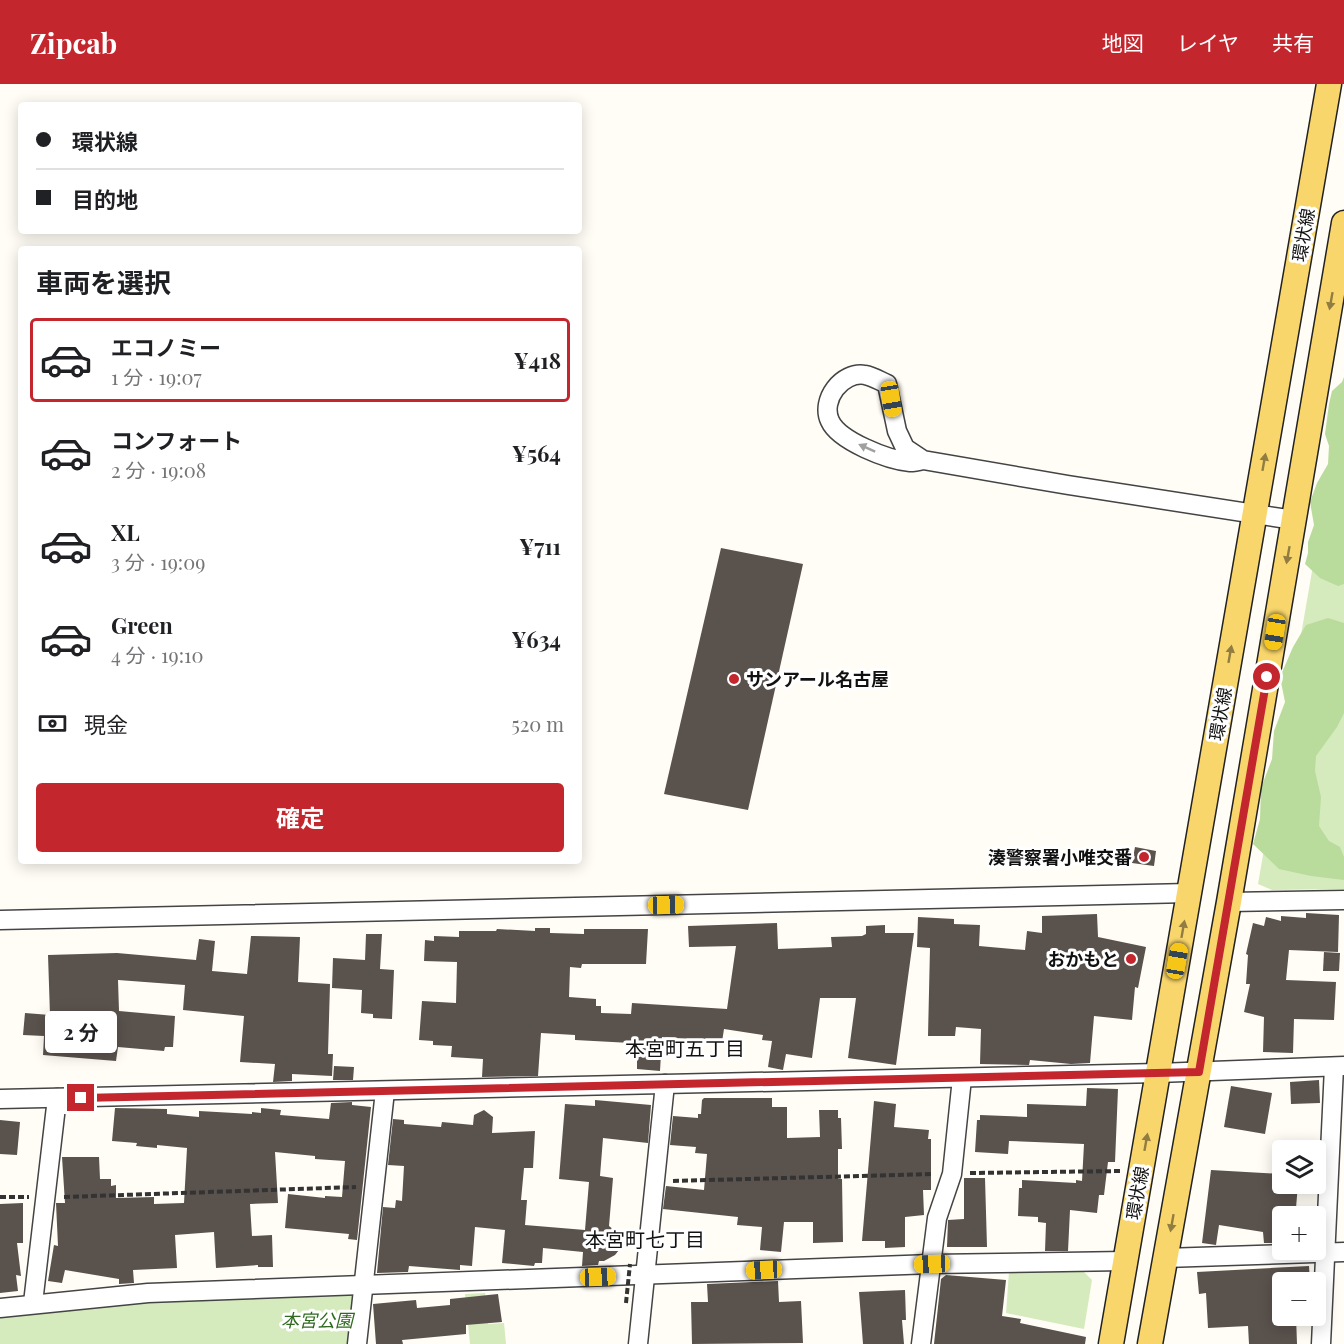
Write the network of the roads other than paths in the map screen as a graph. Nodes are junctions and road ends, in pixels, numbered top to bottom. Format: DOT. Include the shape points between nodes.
graph roads {
  1 [pos="1329,84"];
  2 [pos="1344,223"];
  3 [pos="923,460"];
  4 [pos="1255,513"];
  5 [pos="1294,519"];
  6 [pos="1189,893"];
  7 [pos="1344,900"];
  8 [pos="1229,902"];
  9 [pos="0,920"];
  10 [pos="1339,1066"];
  11 [pos="1199,1072"];
  12 [pos="1158,1073"];
  13 [pos="962,1078"];
  14 [pos="665,1084"];
  15 [pos="384,1090"];
  16 [pos="57,1098"];
  17 [pos="0,1100"];
  18 [pos="1335,1252"];
  19 [pos="1165,1258"];
  20 [pos="1125,1261"];
  21 [pos="932,1264"];
  22 [pos="637,1270"];
  23 [pos="362,1287"];
  24 [pos="33,1303"];
  25 [pos="0,1308"];
  26 [pos="357,1344"];
  27 [pos="638,1344"];
  28 [pos="921,1344"];
  29 [pos="1111,1344"];
  30 [pos="1150,1344"];
  31 [pos="1321,1344"];
  4 -- 1 [label="main road, 環状線, one-way"];
  2 -- 5 [label="main road, one-way"];
  3 -- 3 [label="street, one-way" via="910,462 869,450 839,434 829,419 827,404 837,386 848,378 864,375 887,384 901,440 905,448"];
  3 -- 4 [label="street"];
  4 -- 5 [label="street"];
  6 -- 4 [label="main road, 環状線, one-way"];
  5 -- 8 [label="main road, one-way"];
  6 -- 9 [label="street"];
  12 -- 6 [label="main road, 環状線, one-way"];
  7 -- 8 [label="street"];
  8 -- 11 [label="main road"];
  10 -- 11 [label="street"];
  10 -- 18 [label="street"];
  11 -- 12 [label="street"];
  11 -- 19 [label="main road, one-way"];
  12 -- 13 [label="street"];
  20 -- 12 [label="main road, 環状線, one-way"];
  13 -- 14 [label="street"];
  13 -- 21 [label="street" via="952,1173 937,1218"];
  14 -- 15 [label="street"];
  14 -- 22 [label="street" via="655,1181"];
  15 -- 16 [label="street"];
  15 -- 23 [label="street"];
  16 -- 17 [label="street"];
  16 -- 24 [label="street"];
  18 -- 19 [label="street"];
  18 -- 31 [label="street"];
  19 -- 30 [label="main road"];
  20 -- 21 [label="street"];
  20 -- 29 [label="main road, 環状線"];
  21 -- 22 [label="street"];
  21 -- 28 [label="street"];
  22 -- 23 [label="street"];
  22 -- 27 [label="street"];
  23 -- 24 [label="street" via="148,1293"];
  23 -- 26 [label="street"];
  24 -- 25 [label="street"];
}
